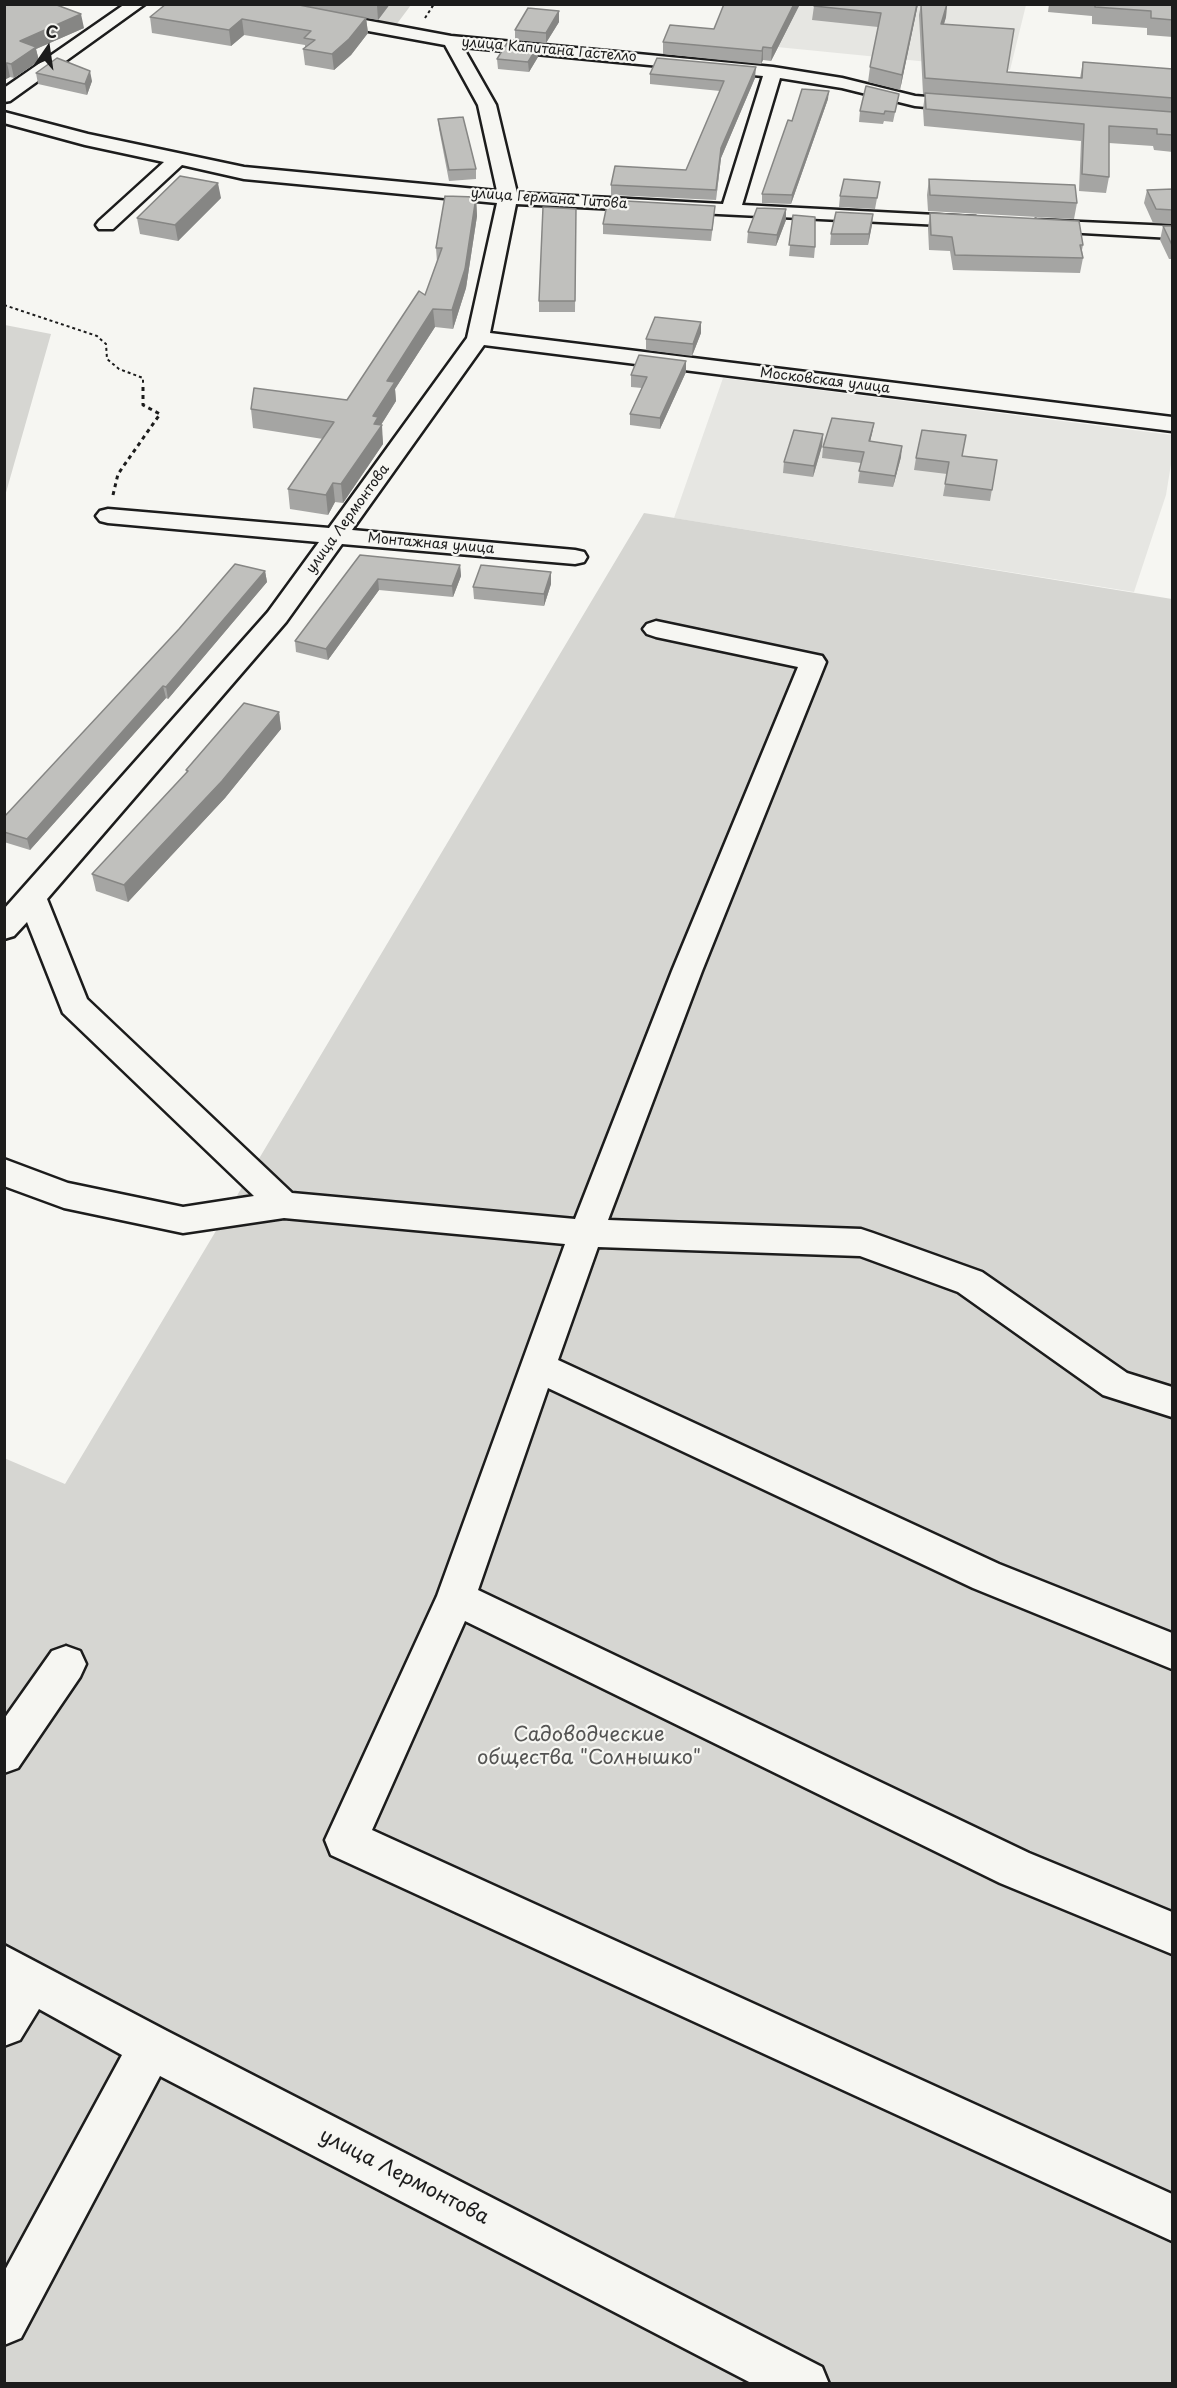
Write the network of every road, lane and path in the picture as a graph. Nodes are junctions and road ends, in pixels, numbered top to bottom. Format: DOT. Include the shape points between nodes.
graph roads {
  1 [pos="137,4"];
  2 [pos="248,4"];
  3 [pos="405,12"];
  4 [pos="393,28"];
  5 [pos="450,41"];
  6 [pos="773,72"];
  7 [pos="4,97"];
  8 [pos="985,106"];
  9 [pos="4,117"];
  10 [pos="178,159"];
  11 [pos="508,198"];
  12 [pos="731,209"];
  13 [pos="994,224"];
  14 [pos="106,225"];
  15 [pos="1018,225"];
  16 [pos="1173,232"];
  17 [pos="4,305"];
  18 [pos="478,338"];
  19 [pos="1173,424"];
  20 [pos="108,516"];
  21 [pos="335,536"];
  22 [pos="575,557"];
  23 [pos="656,629"];
  24 [pos="32,898"];
  25 [pos="4,929"];
  26 [pos="4,1172"];
  27 [pos="284,1204"];
  28 [pos="586,1233"];
  29 [pos="538,1367"];
  30 [pos="1173,1402"];
  31 [pos="456,1598"];
  32 [pos="1173,1651"];
  33 [pos="66,1664"];
  34 [pos="4,1754"];
  35 [pos="1173,1933"];
  36 [pos="18,1974"];
  37 [pos="4,2024"];
  38 [pos="151,2047"];
  39 [pos="1173,2218"];
  40 [pos="4,2320"];
  41 [pos="805,2384"];
  1 -- 7 [label="street"];
  2 -- 4 [label="street, улица Капитана Гастелло"];
  3 -- 4 [label="street"];
  4 -- 5 [label="street, улица Капитана Гастелло"];
  5 -- 6 [label="street, улица Капитана Гастелло"];
  5 -- 11 [label="street, улица Лермонтова" via="487,105"];
  6 -- 8 [label="street, улица Капитана Гастелло" via="842,83 915,101"];
  6 -- 12 [label="street"];
  9 -- 10 [label="street, улица Германа Титова"];
  10 -- 11 [label="street, улица Германа Титова" via="244,173"];
  10 -- 14 [label="street"];
  11 -- 12 [label="street, улица Германа Титова"];
  11 -- 18 [label="street, улица Лермонтова"];
  12 -- 13 [label="street, улица Германа Титова"];
  15 -- 16 [label="street"];
  17 -- 20 [label="path" via="97,336 106,344 107,359 119,369 142,378 143,405 160,414 118,474"];
  18 -- 19 [label="street, Московская улица"];
  18 -- 21 [label="street, улица Лермонтова"];
  20 -- 21 [label="street, Монтажная улица"];
  21 -- 22 [label="street, Монтажная улица"];
  21 -- 24 [label="street, улица Лермонтова" via="277,616"];
  23 -- 28 [label="street" via="813,662"];
  24 -- 25 [label="street, улица Лермонтова"];
  24 -- 27 [label="street" via="74,1005"];
  26 -- 27 [label="street" via="64,1195 183,1220"];
  27 -- 28 [label="street"];
  28 -- 29 [label="street"];
  28 -- 30 [label="street" via="861,1243 970,1282 1116,1384"];
  29 -- 31 [label="street"];
  29 -- 32 [label="street" via="986,1576"];
  31 -- 35 [label="street" via="1015,1868"];
  31 -- 39 [label="street" via="345,1839"];
  33 -- 34 [label="street"];
  36 -- 37 [label="street"];
  36 -- 38 [label="street, улица Лермонтова"];
  38 -- 40 [label="street"];
  38 -- 41 [label="street, улица Лермонтова"];
}
